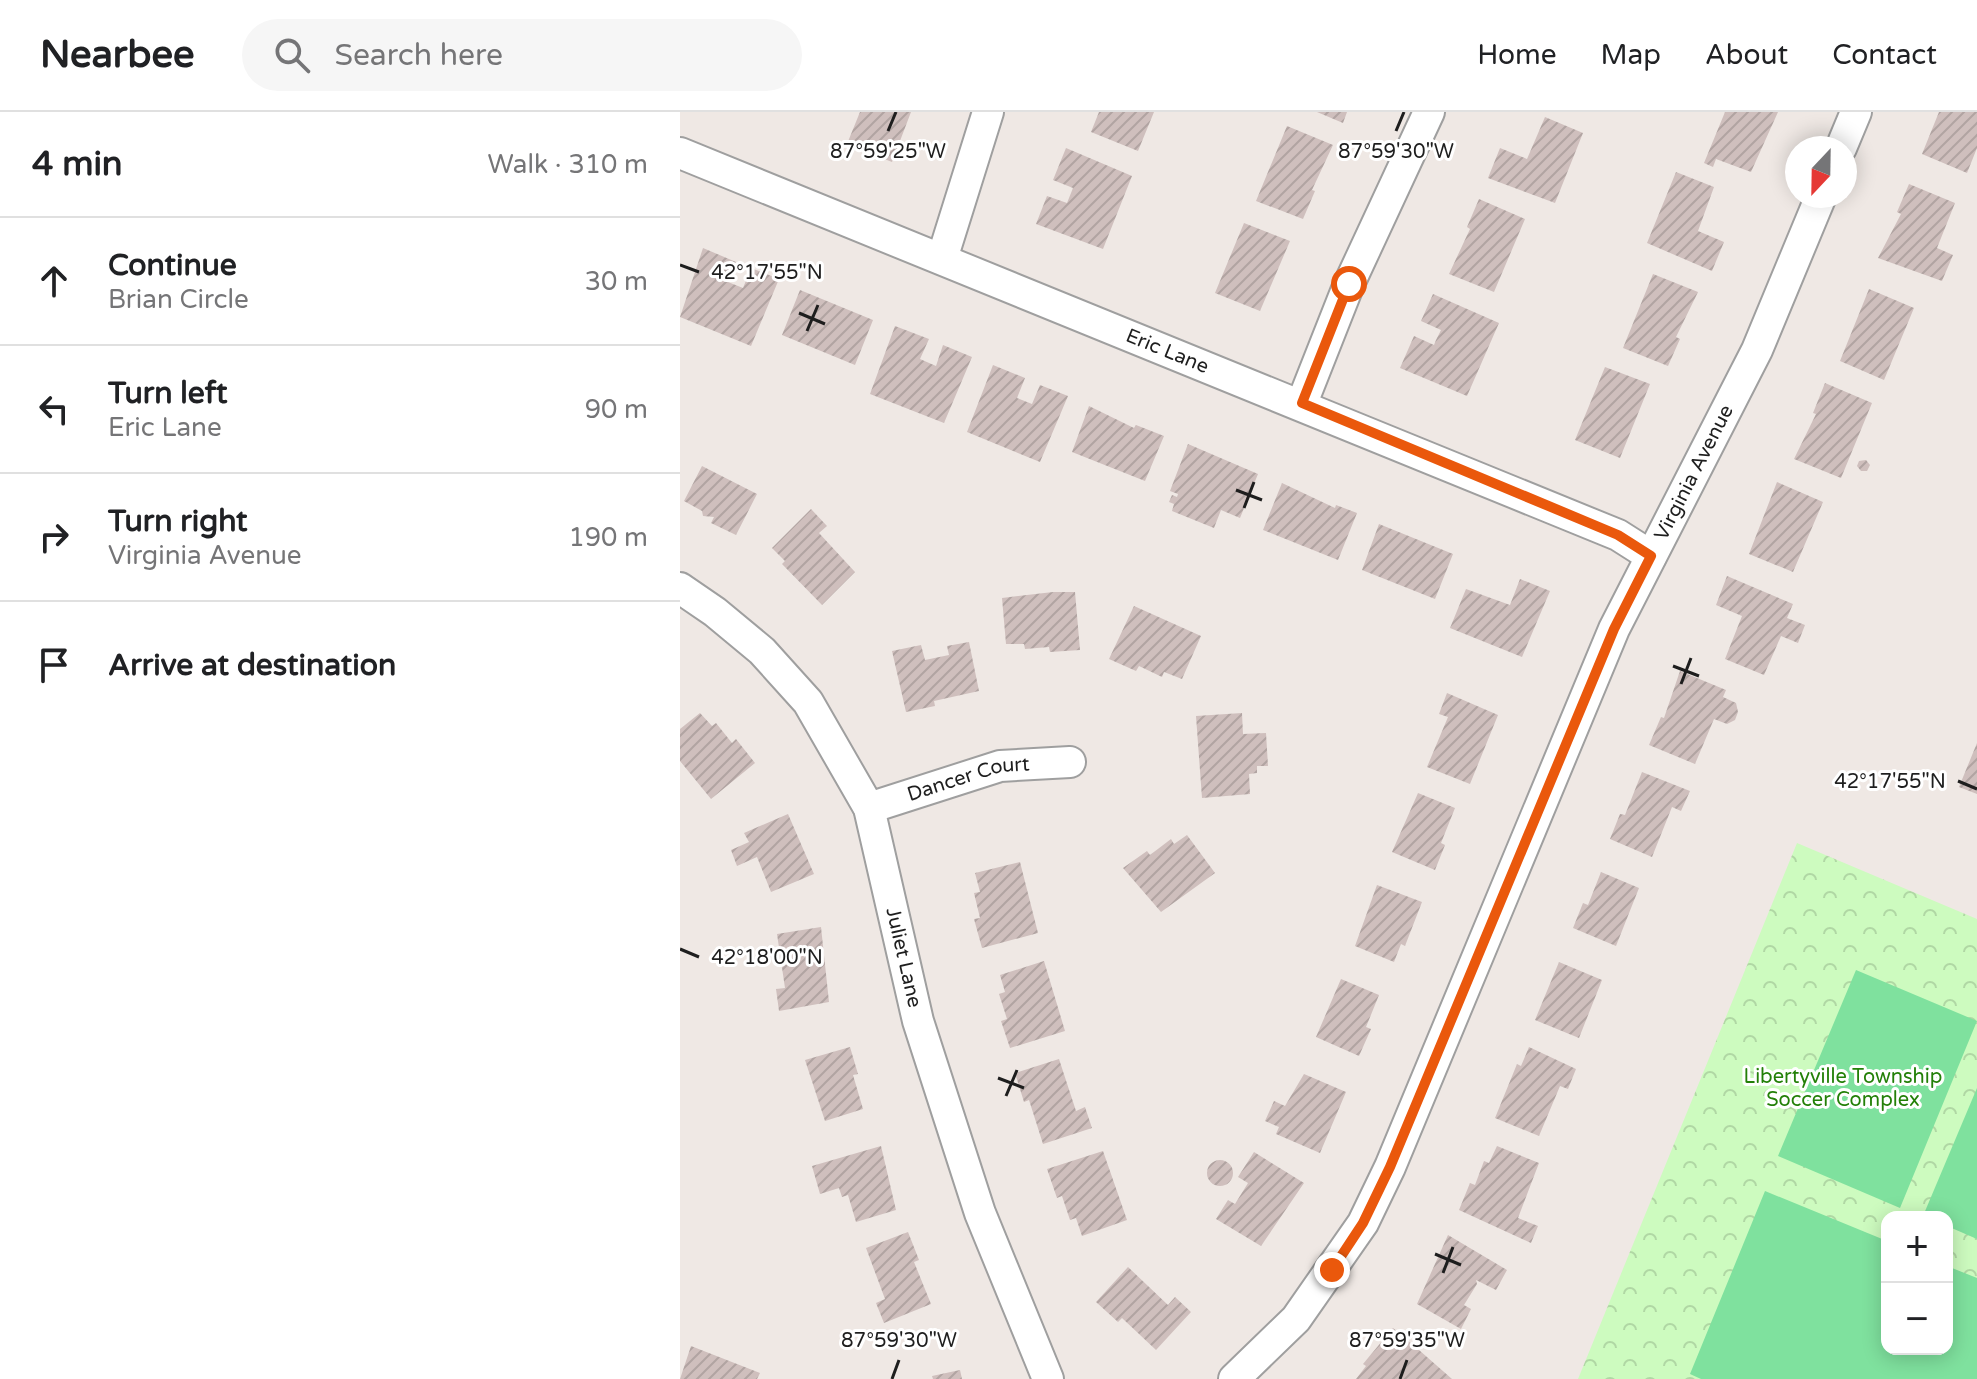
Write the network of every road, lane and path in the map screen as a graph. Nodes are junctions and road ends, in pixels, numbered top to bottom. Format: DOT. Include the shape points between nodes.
graph roads {
  1 [pos="988,112"];
  2 [pos="1429,112"];
  3 [pos="1856,112"];
  4 [pos="1846,136"];
  5 [pos="680,153"];
  6 [pos="1816,208"];
  7 [pos="942,259"];
  8 [pos="1302,403"];
  9 [pos="1651,556"];
  10 [pos="680,588"];
  11 [pos="1070,762"];
  12 [pos="869,808"];
  13 [pos="1048,1379"];
  14 [pos="1234,1379"];
  1 -- 7 [label="street"];
  2 -- 8 [label="street" via="1349,284"];
  3 -- 4 [label="street"];
  5 -- 7 [label="street, Eric Lane"];
  6 -- 9 [label="street, Virginia Avenue" via="1757,350"];
  7 -- 8 [label="street, Eric Lane"];
  8 -- 9 [label="street, Eric Lane" via="1618,535"];
  9 -- 14 [label="street, Virginia Avenue" via="1614,629 1363,1223 1296,1319"];
  10 -- 12 [label="street, Juliet Lane" via="762,651 808,702"];
  11 -- 12 [label="street, Dancer Court" via="1000,766"];
  12 -- 13 [label="street, Juliet Lane" via="918,1021 980,1213"];
}
